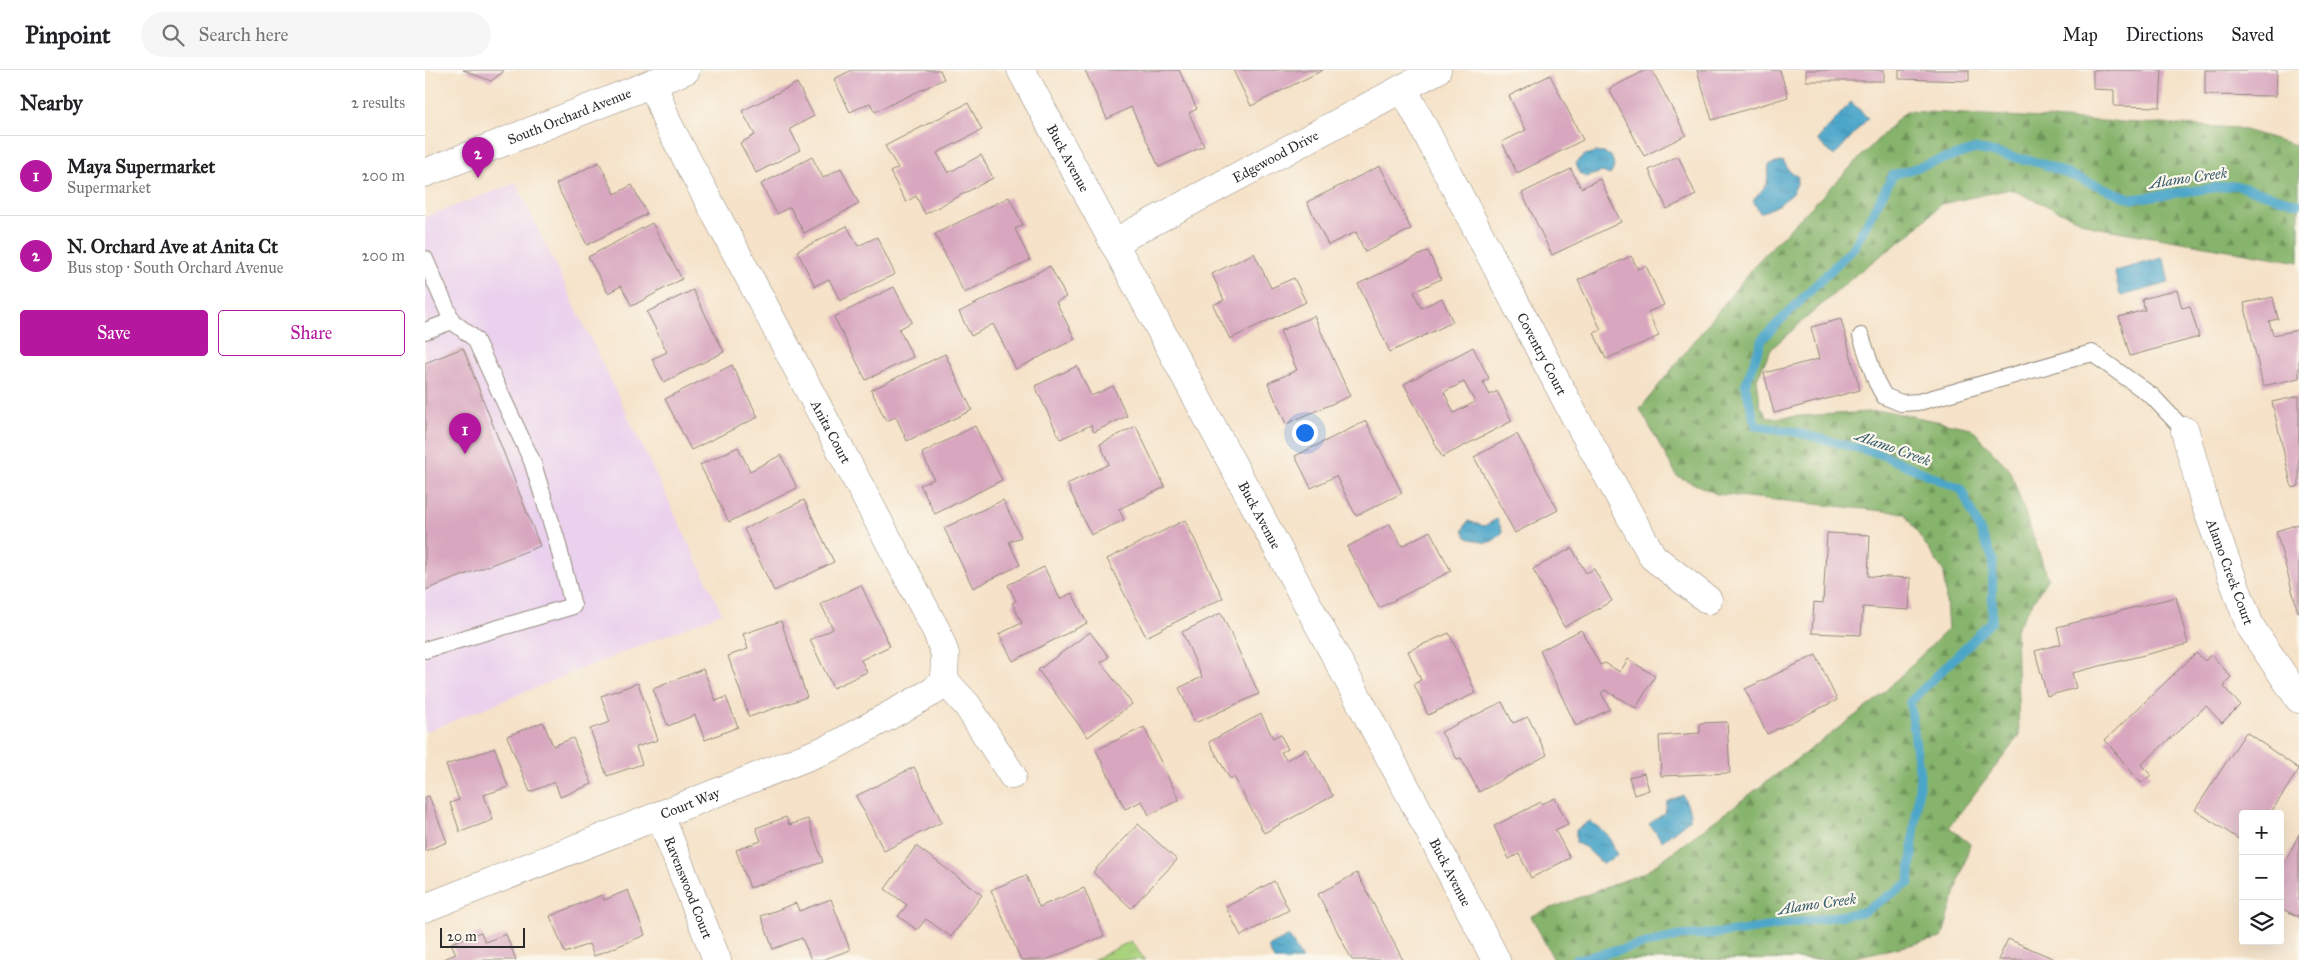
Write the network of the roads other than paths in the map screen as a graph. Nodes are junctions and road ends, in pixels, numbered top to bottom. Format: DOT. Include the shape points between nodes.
graph roads {
  1 [pos="686,70"];
  2 [pos="1021,70"];
  3 [pos="1437,70"];
  4 [pos="653,84"];
  5 [pos="1403,88"];
  6 [pos="425,173"];
  7 [pos="1113,243"];
  8 [pos="425,259"];
  9 [pos="452,321"];
  10 [pos="425,332"];
  11 [pos="1861,336"];
  12 [pos="2185,431"];
  13 [pos="1708,600"];
  14 [pos="425,650"];
  15 [pos="944,680"];
  16 [pos="2299,699"];
  17 [pos="1013,775"];
  18 [pos="660,815"];
  19 [pos="425,908"];
  20 [pos="1491,950"];
  21 [pos="717,960"];
  1 -- 4 [label="street, South Orchard Avenue"];
  2 -- 7 [label="street, Buck Avenue"];
  3 -- 5 [label="street, Edgewood Drive"];
  4 -- 6 [label="street, South Orchard Avenue"];
  4 -- 15 [label="street, Anita Court" via="667,122 937,632 945,654"];
  5 -- 7 [label="street, Edgewood Drive"];
  5 -- 13 [label="street, Coventry Court" via="1573,413 1653,557"];
  7 -- 20 [label="street, Buck Avenue"];
  8 -- 9 [label="lane"];
  9 -- 10 [label="lane"];
  9 -- 14 [label="lane" via="475,339 532,462 573,606"];
  11 -- 12 [label="lane" via="1884,396 1901,403 1919,402 2092,353 2153,396"];
  12 -- 16 [label="street, Alamo Creek Court" via="2205,504 2250,626"];
  15 -- 17 [label="street" via="967,705"];
  15 -- 18 [label="street, Court Way" via="934,691 832,748"];
  18 -- 19 [label="street, Court Way"];
  18 -- 21 [label="street, Ravenswood Court"];
}
